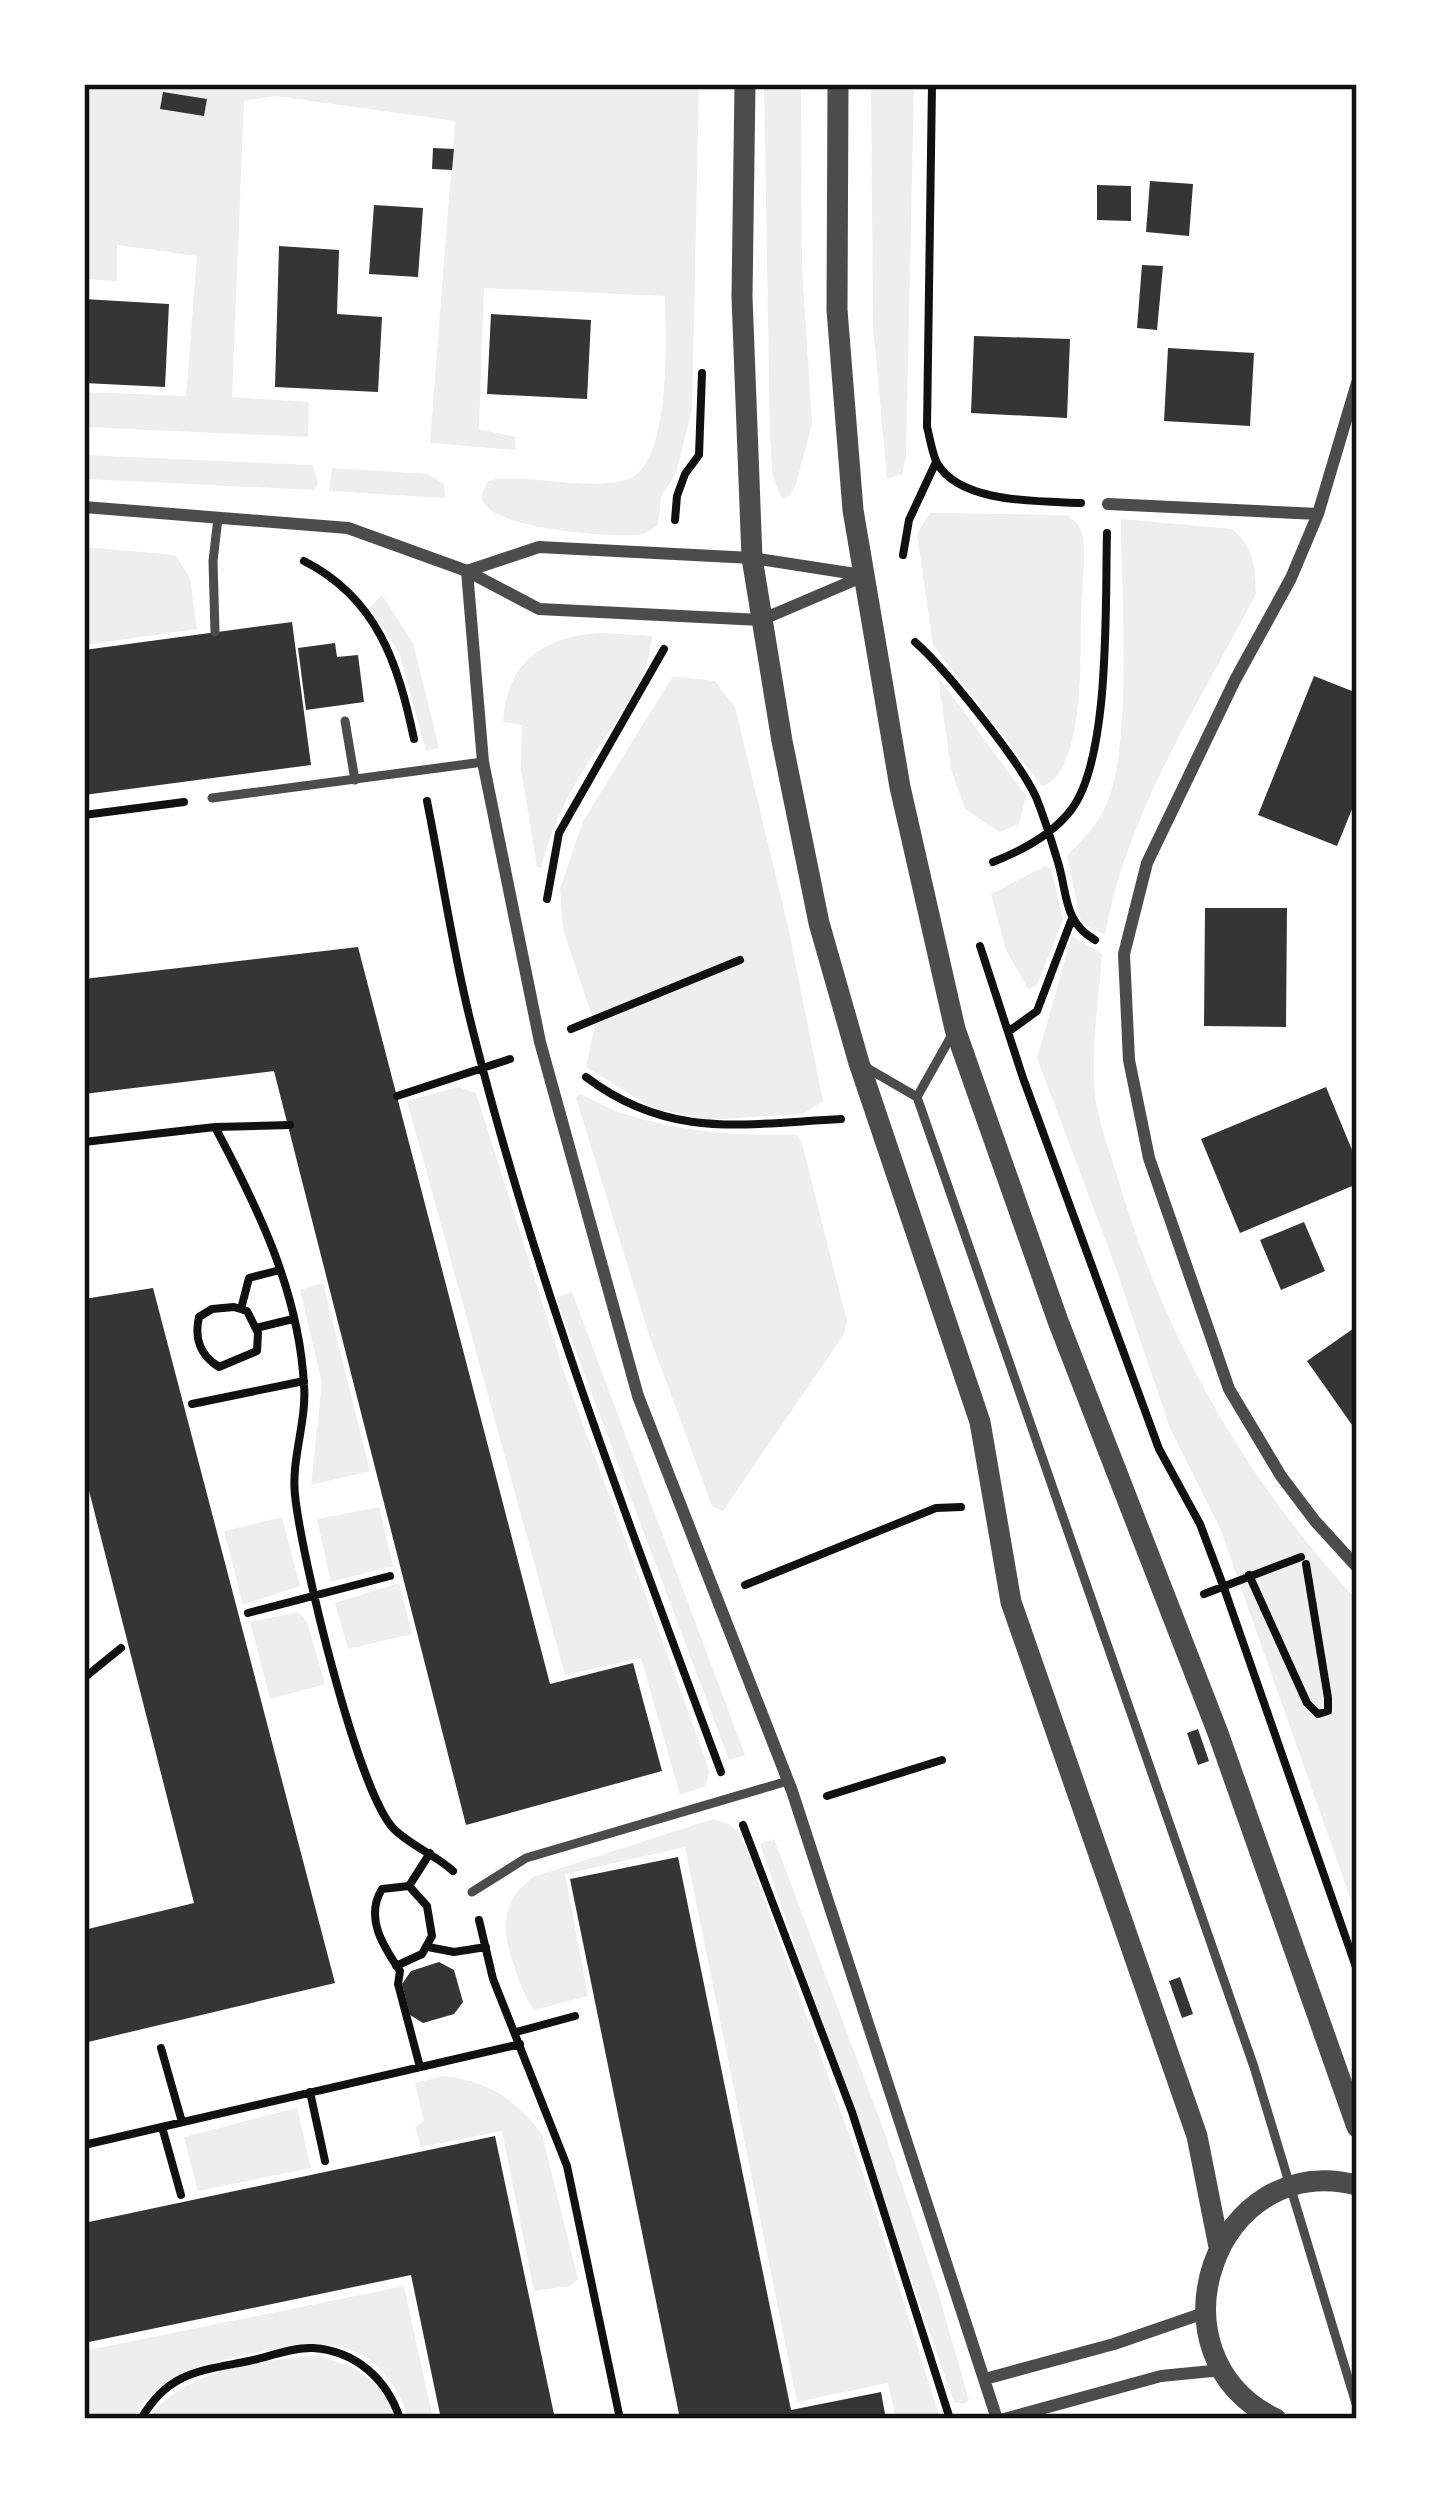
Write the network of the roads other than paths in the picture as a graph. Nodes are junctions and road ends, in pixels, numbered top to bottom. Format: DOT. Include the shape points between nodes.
graph roads {
  1 [pos="745,84"];
  2 [pos="838,84"];
  3 [pos="1357,383"];
  4 [pos="1108,504"];
  5 [pos="84,507"];
  6 [pos="1318,514"];
  7 [pos="218,518"];
  8 [pos="752,558"];
  9 [pos="466,571"];
  10 [pos="864,576"];
  11 [pos="761,620"];
  12 [pos="215,632"];
  13 [pos="345,721"];
  14 [pos="483,762"];
  15 [pos="355,780"];
  16 [pos="212,799"];
  17 [pos="955,1029"];
  18 [pos="859,1064"];
  19 [pos="917,1097"];
  20 [pos="1357,1568"];
  21 [pos="788,1781"];
  22 [pos="472,1892"];
  23 [pos="1357,2127"];
  24 [pos="1357,2185"];
  25 [pos="1292,2186"];
  26 [pos="1219,2247"];
  27 [pos="1204,2313"];
  28 [pos="1222,2370"];
  29 [pos="985,2379"];
  30 [pos="1357,2407"];
  31 [pos="1272,2418"];
  32 [pos="1001,2419"];
  1 -- 8 [label="street" via="742,297"];
  2 -- 10 [label="street" via="836,310"];
  3 -- 6 [label="street"];
  4 -- 6 [label="street"];
  5 -- 7 [label="street"];
  6 -- 20 [label="street" via="1147,863 1124,953 1129,1060 1149,1158 1229,1389 1281,1476"];
  7 -- 9 [label="street" via="348,528"];
  7 -- 12 [label="lane"];
  8 -- 9 [label="street" via="539,547"];
  8 -- 10 [label="street"];
  8 -- 11 [label="street"];
  9 -- 11 [label="street" via="539,608"];
  9 -- 14 [label="street"];
  10 -- 11 [label="street"];
  10 -- 17 [label="street" via="900,787"];
  11 -- 18 [label="street" via="819,923"];
  13 -- 15 [label="lane"];
  14 -- 15 [label="lane"];
  14 -- 21 [label="street" via="540,1042 638,1396"];
  15 -- 16 [label="lane"];
  17 -- 19 [label="lane"];
  17 -- 23 [label="street"];
  18 -- 19 [label="lane"];
  18 -- 26 [label="street" via="980,1422 1011,1602 1197,2136"];
  19 -- 25 [label="lane"];
  21 -- 22 [label="lane" via="526,1858"];
  21 -- 29 [label="street"];
  24 -- 25 [label="street"];
  25 -- 26 [label="street" via="1250,2210"];
  25 -- 30 [label="lane"];
  26 -- 27 [label="street"];
  27 -- 28 [label="street"];
  27 -- 29 [label="street"];
  28 -- 31 [label="street"];
  28 -- 32 [label="street" via="1161,2376"];
  29 -- 32 [label="street"];
}
